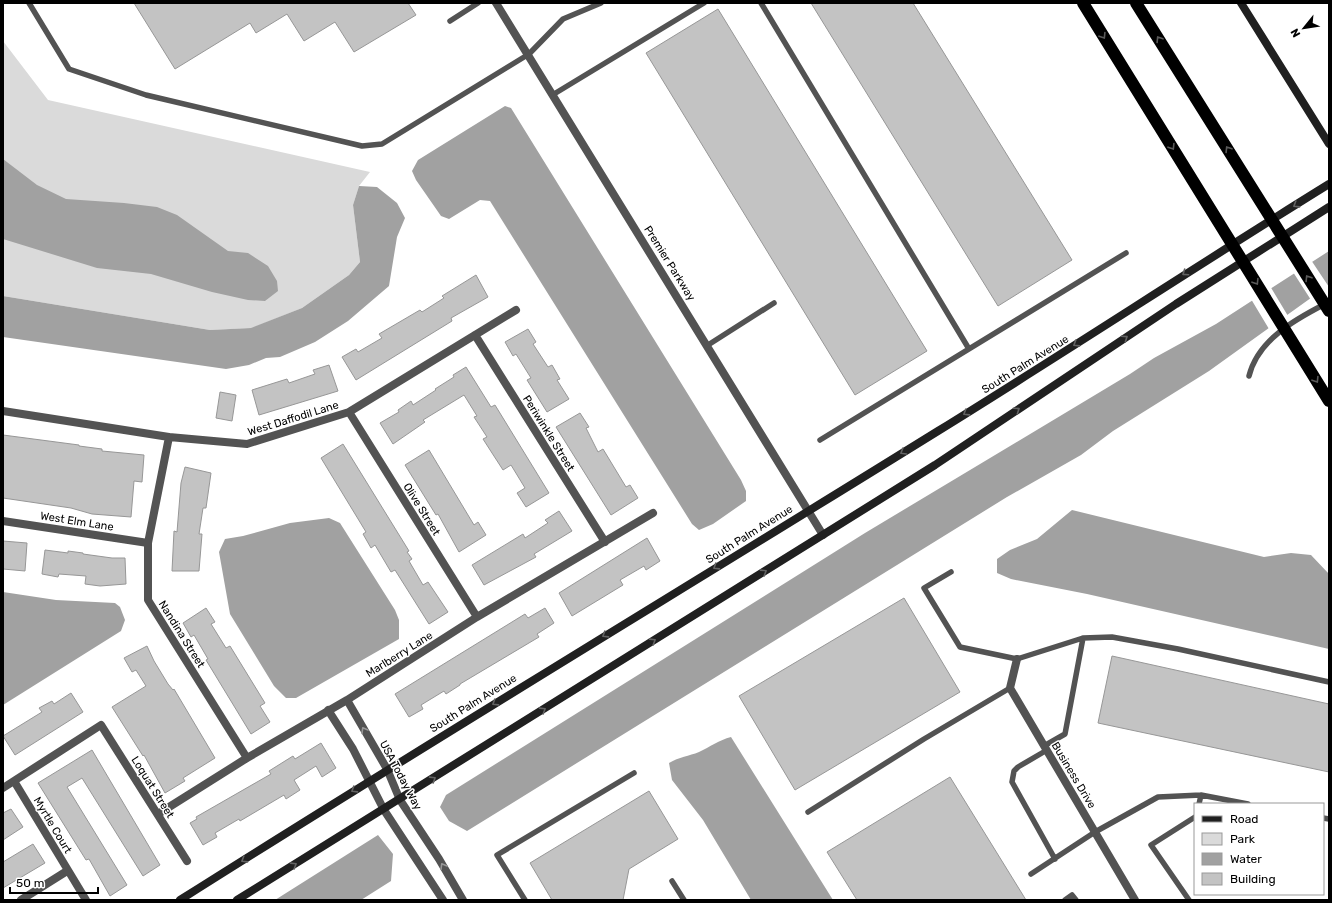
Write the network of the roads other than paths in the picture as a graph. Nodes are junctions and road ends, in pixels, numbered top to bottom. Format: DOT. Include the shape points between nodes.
graph roads {
  1 [pos="29,3"];
  2 [pos="478,3"];
  3 [pos="496,3"];
  4 [pos="601,3"];
  5 [pos="704,3"];
  6 [pos="761,3"];
  7 [pos="1083,3"];
  8 [pos="1136,3"];
  9 [pos="1241,3"];
  10 [pos="450,21"];
  11 [pos="529,54"];
  12 [pos="554,94"];
  13 [pos="1329,144"];
  14 [pos="1329,184"];
  15 [pos="1329,207"];
  16 [pos="1126,253"];
  17 [pos="1329,302"];
  18 [pos="774,303"];
  19 [pos="516,310"];
  20 [pos="1329,311"];
  21 [pos="475,335"];
  22 [pos="708,345"];
  23 [pos="969,349"];
  24 [pos="1249,376"];
  25 [pos="1329,401"];
  26 [pos="3,412"];
  27 [pos="349,412"];
  28 [pos="169,437"];
  29 [pos="820,440"];
  30 [pos="809,510"];
  31 [pos="653,513"];
  32 [pos="3,521"];
  33 [pos="823,534"];
  34 [pos="605,542"];
  35 [pos="148,543"];
  36 [pos="951,572"];
  37 [pos="477,617"];
  38 [pos="1083,638"];
  39 [pos="1017,659"];
  40 [pos="1329,682"];
  41 [pos="1010,688"];
  42 [pos="347,700"];
  43 [pos="328,710"];
  44 [pos="1045,748"];
  45 [pos="247,758"];
  46 [pos="387,769"];
  47 [pos="634,773"];
  48 [pos="14,781"];
  49 [pos="368,781"];
  50 [pos="3,788"];
  51 [pos="1201,795"];
  52 [pos="400,800"];
  53 [pos="1199,803"];
  54 [pos="1243,803"];
  55 [pos="384,810"];
  56 [pos="808,812"];
  57 [pos="158,814"];
  58 [pos="1194,818"];
  59 [pos="1095,832"];
  60 [pos="1055,859"];
  61 [pos="186,862"];
  62 [pos="68,871"];
  63 [pos="1031,874"];
  64 [pos="672,881"];
  65 [pos="21,900"];
  66 [pos="86,900"];
  67 [pos="180,900"];
  68 [pos="237,900"];
  69 [pos="443,900"];
  70 [pos="463,900"];
  71 [pos="525,900"];
  72 [pos="684,900"];
  73 [pos="1065,900"];
  74 [pos="1076,900"];
  75 [pos="1135,900"];
  76 [pos="1189,900"];
  1 -- 11 [label="lane" via="69,69 146,95 362,146 382,144"];
  2 -- 10 [label="lane"];
  3 -- 11 [label="street, Premier Parkway"];
  4 -- 11 [label="lane" via="563,18"];
  5 -- 12 [label="lane"];
  6 -- 23 [label="lane"];
  7 -- 25 [label="highway, one-way"];
  20 -- 8 [label="highway, one-way"];
  9 -- 13 [label="main road"];
  11 -- 12 [label="street, Premier Parkway"];
  12 -- 22 [label="street, Premier Parkway"];
  14 -- 30 [label="main road, South Palm Avenue, one-way"];
  33 -- 15 [label="main road, one-way" via="935,465 1176,304"];
  16 -- 23 [label="lane"];
  17 -- 24 [label="lane" via="1270,339 1252,365"];
  18 -- 22 [label="lane"];
  19 -- 21 [label="street, West Daffodil Lane"];
  21 -- 27 [label="street, West Daffodil Lane"];
  21 -- 34 [label="street, Periwinkle Street"];
  22 -- 30 [label="street, Premier Parkway"];
  23 -- 29 [label="lane"];
  26 -- 28 [label="street, West Daffodil Lane"];
  27 -- 28 [label="street, West Daffodil Lane" via="247,444"];
  27 -- 37 [label="street, Olive Street"];
  28 -- 35 [label="street, Nandina Street"];
  30 -- 33 [label="street, Premier Parkway"];
  30 -- 46 [label="main road, South Palm Avenue, one-way"];
  31 -- 34 [label="street, Marlberry Lane"];
  32 -- 35 [label="street, West Elm Lane"];
  52 -- 33 [label="main road, one-way"];
  34 -- 37 [label="street, Marlberry Lane"];
  35 -- 45 [label="street, Nandina Street" via="148,600"];
  36 -- 39 [label="lane" via="924,588 960,647"];
  37 -- 42 [label="street, Marlberry Lane"];
  38 -- 39 [label="lane"];
  38 -- 40 [label="lane" via="1112,637"];
  38 -- 44 [label="lane" via="1065,734"];
  39 -- 41 [label="street"];
  41 -- 44 [label="street, Business Drive"];
  41 -- 56 [label="lane"];
  42 -- 43 [label="street, Marlberry Lane"];
  46 -- 42 [label="street, USA Today Way, one-way"];
  43 -- 45 [label="street, Marlberry Lane"];
  43 -- 49 [label="street" via="353,749"];
  44 -- 59 [label="street, Business Drive"];
  44 -- 60 [label="lane" via="1018,768 1012,782"];
  45 -- 57 [label="street, Marlberry Lane"];
  46 -- 49 [label="main road, South Palm Avenue"];
  46 -- 52 [label="street, USA Today Way"];
  47 -- 71 [label="lane" via="497,855"];
  48 -- 50 [label="street"];
  48 -- 57 [label="street, Loquat Street" via="101,725"];
  48 -- 62 [label="street, Myrtle Court"];
  49 -- 55 [label="street"];
  49 -- 67 [label="main road, South Palm Avenue, one-way"];
  51 -- 53 [label="lane"];
  51 -- 54 [label="lane"];
  51 -- 59 [label="lane" via="1158,797"];
  52 -- 55 [label="main road"];
  70 -- 52 [label="street, USA Today Way, one-way"];
  68 -- 55 [label="main road, one-way"];
  55 -- 69 [label="street"];
  57 -- 61 [label="street, Loquat Street"];
  58 -- 76 [label="lane" via="1152,845"];
  59 -- 60 [label="lane"];
  59 -- 75 [label="street, Business Drive"];
  60 -- 63 [label="lane"];
  62 -- 65 [label="street"];
  62 -- 66 [label="street, Myrtle Court"];
  64 -- 72 [label="lane"];
  73 -- 74 [label="lane" via="1072,895"];
}
